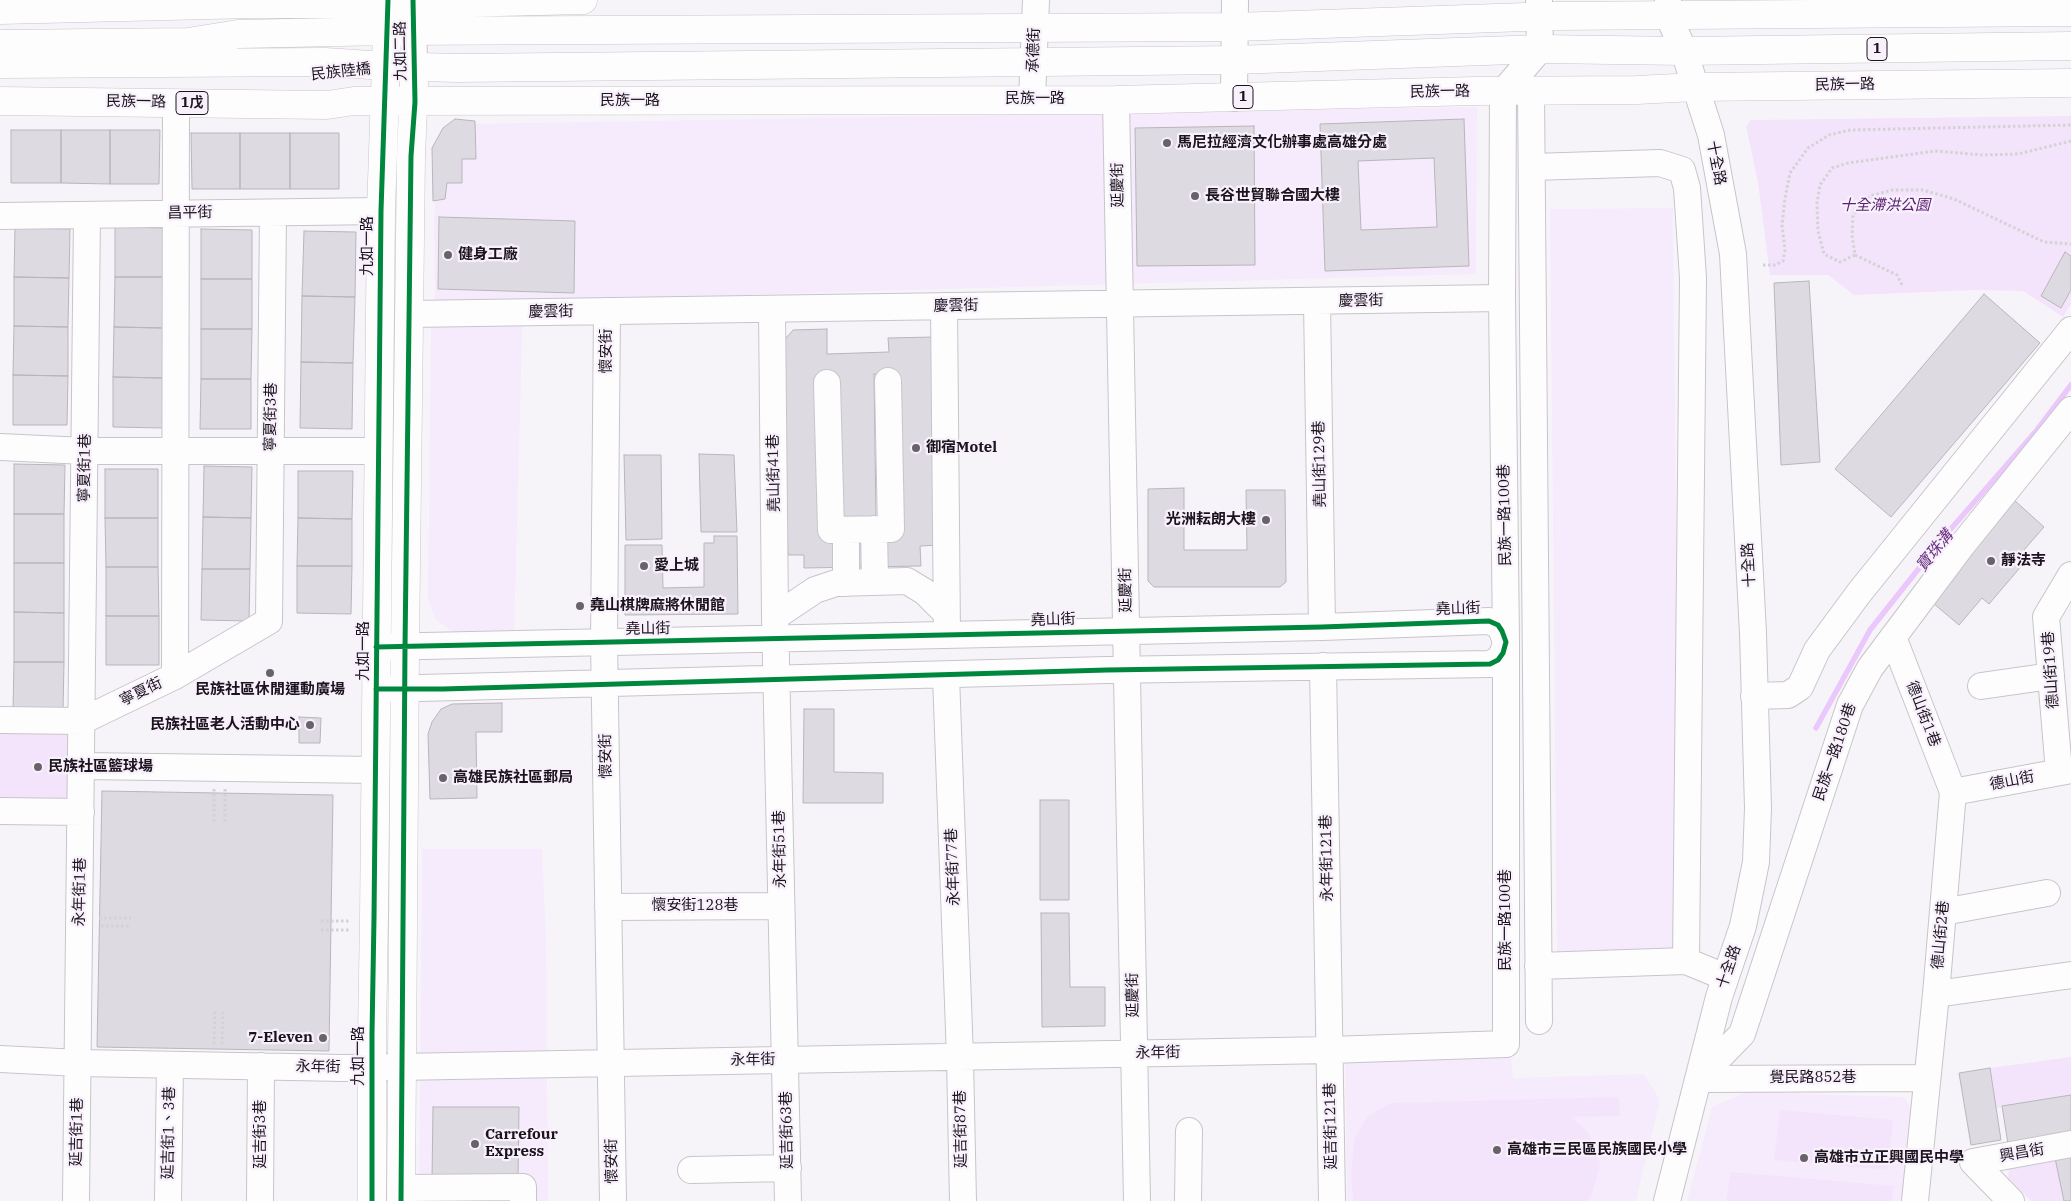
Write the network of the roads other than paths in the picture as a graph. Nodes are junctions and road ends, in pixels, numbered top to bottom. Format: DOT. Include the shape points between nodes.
graph roads {
  1 [pos="537,0"];
  2 [pos="583,0"];
  3 [pos="1036,0"];
  4 [pos="1235,0"];
  5 [pos="400,2"];
  6 [pos="1540,8"];
  7 [pos="1668,8"];
  8 [pos="0,10"];
  9 [pos="2071,12"];
  10 [pos="0,27"];
  11 [pos="1234,27"];
  12 [pos="1036,28"];
  13 [pos="401,31"];
  14 [pos="238,34"];
  15 [pos="0,44"];
  16 [pos="2071,46"];
  17 [pos="1540,50"];
  18 [pos="1684,51"];
  19 [pos="1034,60"];
  20 [pos="1235,60"];
  21 [pos="0,64"];
  22 [pos="386,66"];
  23 [pos="414,67"];
  24 [pos="326,69"];
  25 [pos="0,83"];
  26 [pos="2071,83"];
  27 [pos="1695,87"];
  28 [pos="1503,92"];
  29 [pos="1531,92"];
  30 [pos="1234,98"];
  31 [pos="1032,99"];
  32 [pos="1116,100"];
  33 [pos="0,101"];
  34 [pos="384,101"];
  35 [pos="414,102"];
  36 [pos="176,103"];
  37 [pos="1532,167"];
  38 [pos="380,211"];
  39 [pos="176,213"];
  40 [pos="273,213"];
  41 [pos="88,215"];
  42 [pos="0,216"];
  43 [pos="1735,276"];
  44 [pos="1693,278"];
  45 [pos="1502,298"];
  46 [pos="1317,302"];
  47 [pos="1120,303"];
  48 [pos="944,306"];
  49 [pos="772,309"];
  50 [pos="607,312"];
  51 [pos="409,314"];
  52 [pos="2070,333"];
  53 [pos="888,381"];
  54 [pos="828,383"];
  55 [pos="2071,410"];
  56 [pos="0,447"];
  57 [pos="85,451"];
  58 [pos="176,451"];
  59 [pos="271,451"];
  60 [pos="378,451"];
  61 [pos="874,529"];
  62 [pos="846,530"];
  63 [pos="2071,575"];
  64 [pos="875,582"];
  65 [pos="846,583"];
  66 [pos="269,621"];
  67 [pos="946,624"];
  68 [pos="1322,627"];
  69 [pos="776,628"];
  70 [pos="1127,631"];
  71 [pos="1893,637"];
  72 [pos="604,642"];
  73 [pos="1506,642"];
  74 [pos="1535,642"];
  75 [pos="376,647"];
  76 [pos="405,647"];
  77 [pos="1323,666"];
  78 [pos="1127,670"];
  79 [pos="175,676"];
  80 [pos="946,676"];
  81 [pos="2051,676"];
  82 [pos="778,680"];
  83 [pos="605,684"];
  84 [pos="1981,686"];
  85 [pos="376,689"];
  86 [pos="404,689"];
  87 [pos="1754,696"];
  88 [pos="0,720"];
  89 [pos="82,721"];
  90 [pos="82,766"];
  91 [pos="376,770"];
  92 [pos="2065,771"];
  93 [pos="1953,792"];
  94 [pos="0,811"];
  95 [pos="81,812"];
  96 [pos="2047,893"];
  97 [pos="781,906"];
  98 [pos="608,907"];
  99 [pos="1943,912"];
  100 [pos="1686,961"];
  101 [pos="1538,966"];
  102 [pos="2071,975"];
  103 [pos="1725,977"];
  104 [pos="1936,994"];
  105 [pos="1539,1021"];
  106 [pos="1506,1044"];
  107 [pos="1330,1050"];
  108 [pos="1134,1054"];
  109 [pos="960,1058"];
  110 [pos="0,1059"];
  111 [pos="785,1059"];
  112 [pos="610,1062"];
  113 [pos="79,1063"];
  114 [pos="170,1064"];
  115 [pos="261,1066"];
  116 [pos="401,1066"];
  117 [pos="372,1067"];
  118 [pos="1927,1078"];
  119 [pos="1699,1079"];
  120 [pos="1189,1131"];
  121 [pos="2071,1144"];
  122 [pos="788,1168"];
  123 [pos="691,1170"];
  124 [pos="401,1194"];
  125 [pos="446,1194"];
  126 [pos="76,1201"];
  127 [pos="168,1201"];
  128 [pos="260,1201"];
  129 [pos="372,1201"];
  130 [pos="523,1201"];
  131 [pos="613,1201"];
  132 [pos="788,1201"];
  133 [pos="963,1201"];
  134 [pos="1137,1201"];
  135 [pos="1188,1201"];
  136 [pos="1332,1201"];
  137 [pos="1667,1201"];
  138 [pos="1915,1201"];
  139 [pos="2012,1201"];
  1 -- 2 [label="main road"];
  1 -- 5 [label="main road"];
  3 -- 12 [label="street, 承德街"];
  4 -- 11 [label="street"];
  5 -- 8 [label="main road"];
  5 -- 13 [label="main road, 九如二路"];
  6 -- 7 [label="main road"];
  6 -- 11 [label="main road"];
  6 -- 17 [label="street"];
  7 -- 9 [label="main road"];
  7 -- 18 [label="street, 十全路"];
  10 -- 14 [label="main road" via="126,25 211,28"];
  11 -- 12 [label="main road"];
  11 -- 20 [label="street"];
  12 -- 13 [label="main road"];
  12 -- 19 [label="street, 承德街"];
  13 -- 14 [label="main road"];
  13 -- 22 [label="main road, 九如二路"];
  13 -- 23 [label="street, 九如二路"];
  14 -- 15 [label="main road" via="188,42"];
  16 -- 18 [label="main road, 1"];
  17 -- 18 [label="main road, 1"];
  17 -- 20 [label="main road, 1"];
  17 -- 28 [label="street"];
  18 -- 27 [label="street, 十全路"];
  19 -- 20 [label="main road, 1"];
  19 -- 23 [label="main road, 1"];
  19 -- 31 [label="street, 承德街"];
  20 -- 30 [label="street"];
  21 -- 24 [label="main road, 民族陸橋"];
  22 -- 23 [label="main road, 民族陸橋"];
  22 -- 24 [label="main road, 民族陸橋"];
  22 -- 34 [label="main road, 九如二路"];
  23 -- 35 [label="main road, 九如二路"];
  24 -- 25 [label="main road, 民族陸橋 / 1戊"];
  26 -- 27 [label="main road, 民族一路 / 1"];
  27 -- 29 [label="main road, 民族一路 / 1"];
  27 -- 43 [label="street, 十全路" via="1711,135"];
  28 -- 29 [label="main road, 民族一路 / 1"];
  28 -- 30 [label="main road, 民族一路 / 1"];
  28 -- 45 [label="street, 民族一路100巷"];
  29 -- 37 [label="street"];
  30 -- 32 [label="main road, 民族一路 / 1"];
  31 -- 32 [label="main road, 民族一路 / 1"];
  31 -- 35 [label="main road, 民族一路 / 1"];
  32 -- 47 [label="street, 延慶街"];
  33 -- 36 [label="main road, 民族一路 / 1戊"];
  34 -- 35 [label="main road, 民族一路 / 1"];
  34 -- 36 [label="main road, 民族一路 / 1戊" via="326,105"];
  34 -- 38 [label="main road, 九如一路"];
  35 -- 51 [label="main road"];
  36 -- 39 [label="street"];
  37 -- 44 [label="street" via="1660,163 1682,170 1687,188"];
  37 -- 74 [label="street"];
  38 -- 40 [label="street, 昌平街"];
  38 -- 60 [label="main road, 九如一路"];
  39 -- 40 [label="street, 昌平街"];
  39 -- 41 [label="street, 昌平街"];
  39 -- 58 [label="street"];
  40 -- 59 [label="street, 寧夏街3巷"];
  41 -- 42 [label="street, 昌平街"];
  41 -- 57 [label="street, 寧夏街1巷"];
  43 -- 44 [label="street"];
  43 -- 87 [label="street, 十全路"];
  44 -- 100 [label="street"];
  45 -- 46 [label="street, 慶雲街"];
  45 -- 73 [label="street, 民族一路100巷"];
  46 -- 47 [label="street, 慶雲街"];
  46 -- 68 [label="street, 堯山街129巷"];
  47 -- 48 [label="street, 慶雲街"];
  47 -- 70 [label="street, 延慶街"];
  48 -- 49 [label="street, 慶雲街"];
  48 -- 67 [label="street"];
  49 -- 50 [label="street, 慶雲街"];
  49 -- 69 [label="street, 堯山街41巷"];
  50 -- 51 [label="street, 慶雲街"];
  50 -- 72 [label="street, 懷安街"];
  51 -- 76 [label="main road"];
  52 -- 87 [label="street" via="1859,593 1817,650 1800,686 1788,695"];
  53 -- 61 [label="street" via="891,529"];
  54 -- 62 [label="street" via="831,530"];
  55 -- 71 [label="street, 民族一路180巷"];
  56 -- 57 [label="street"];
  57 -- 58 [label="street"];
  57 -- 89 [label="street, 寧夏街1巷"];
  58 -- 59 [label="street"];
  58 -- 79 [label="street"];
  59 -- 60 [label="street"];
  59 -- 66 [label="street, 寧夏街3巷"];
  60 -- 75 [label="main road, 九如一路"];
  61 -- 62 [label="street"];
  61 -- 64 [label="street"];
  62 -- 65 [label="street"];
  63 -- 81 [label="street, 德山街19巷" via="2046,617"];
  64 -- 65 [label="street"];
  64 -- 67 [label="street" via="907,581 925,592"];
  65 -- 69 [label="street" via="815,590"];
  66 -- 79 [label="street, 寧夏街"];
  67 -- 69 [label="street, 堯山街"];
  67 -- 70 [label="street, 堯山街"];
  68 -- 70 [label="street, 堯山街"];
  68 -- 73 [label="street, 堯山街" via="1489,621 1498,625"];
  69 -- 72 [label="street, 堯山街"];
  69 -- 82 [label="street, 永年街51巷"];
  70 -- 78 [label="street, 延慶街"];
  71 -- 93 [label="street, 德山街1巷"];
  71 -- 119 [label="street, 民族一路180巷" via="1870,668 1850,706 1742,1034"];
  72 -- 76 [label="street, 堯山街"];
  72 -- 83 [label="street, 懷安街"];
  73 -- 74 [label="street"];
  73 -- 77 [label="street" via="1498,660 1490,664"];
  73 -- 106 [label="street, 民族一路100巷"];
  74 -- 101 [label="street"];
  75 -- 76 [label="street, 堯山街"];
  75 -- 85 [label="main road, 九如一路"];
  76 -- 86 [label="main road"];
  77 -- 78 [label="street"];
  77 -- 107 [label="street, 永年街121巷"];
  78 -- 80 [label="street"];
  78 -- 108 [label="street, 延慶街"];
  79 -- 89 [label="street, 寧夏街"];
  80 -- 82 [label="street"];
  80 -- 109 [label="street, 永年街77巷"];
  81 -- 84 [label="street"];
  81 -- 92 [label="street, 德山街19巷"];
  82 -- 83 [label="street"];
  82 -- 97 [label="street, 永年街51巷"];
  83 -- 86 [label="street"];
  83 -- 98 [label="street, 懷安街"];
  85 -- 86 [label="street"];
  85 -- 91 [label="main road, 九如一路"];
  86 -- 116 [label="main road"];
  87 -- 103 [label="street, 十全路" via="1758,808 1756,862 1743,926"];
  88 -- 89 [label="street, 寧夏街"];
  89 -- 90 [label="street, 永年街1巷"];
  90 -- 91 [label="street"];
  90 -- 95 [label="street, 永年街1巷"];
  91 -- 117 [label="main road, 九如一路"];
  92 -- 93 [label="street, 德山街"];
  93 -- 99 [label="street, 德山街2巷"];
  94 -- 95 [label="street"];
  95 -- 113 [label="street, 永年街1巷"];
  96 -- 99 [label="street"];
  97 -- 98 [label="street, 懷安街128巷"];
  97 -- 111 [label="street, 永年街51巷"];
  98 -- 112 [label="street, 懷安街"];
  99 -- 104 [label="street, 德山街2巷"];
  100 -- 101 [label="street"];
  100 -- 103 [label="street"];
  101 -- 105 [label="street"];
  102 -- 104 [label="street"];
  103 -- 119 [label="street, 十全路"];
  104 -- 118 [label="street, 德山街2巷"];
  106 -- 107 [label="street, 永年街"];
  107 -- 108 [label="street, 永年街"];
  107 -- 136 [label="street, 延吉街121巷"];
  108 -- 109 [label="street, 永年街"];
  108 -- 134 [label="street, 延慶街"];
  109 -- 111 [label="street, 永年街"];
  109 -- 133 [label="street, 延吉街87巷"];
  110 -- 113 [label="street, 永年街"];
  111 -- 112 [label="street, 永年街"];
  111 -- 122 [label="street, 延吉街63巷"];
  112 -- 116 [label="street, 永年街"];
  112 -- 131 [label="street, 懷安街"];
  113 -- 114 [label="street, 永年街"];
  113 -- 126 [label="street, 延吉街1巷"];
  114 -- 115 [label="street, 永年街"];
  114 -- 127 [label="street, 延吉街1、3巷"];
  115 -- 117 [label="street, 永年街"];
  115 -- 128 [label="street, 延吉街3巷"];
  116 -- 117 [label="street, 永年街"];
  116 -- 124 [label="main road"];
  117 -- 129 [label="main road, 九如一路"];
  118 -- 119 [label="street, 覺民路852巷"];
  118 -- 138 [label="street, 德山街2巷"];
  119 -- 137 [label="street, 十全路"];
  120 -- 135 [label="street"];
  121 -- 139 [label="street, 興昌街" via="1973,1162"];
  122 -- 123 [label="street"];
  122 -- 132 [label="street, 延吉街63巷"];
  124 -- 125 [label="street"];
  125 -- 130 [label="street" via="523,1187"];
}
